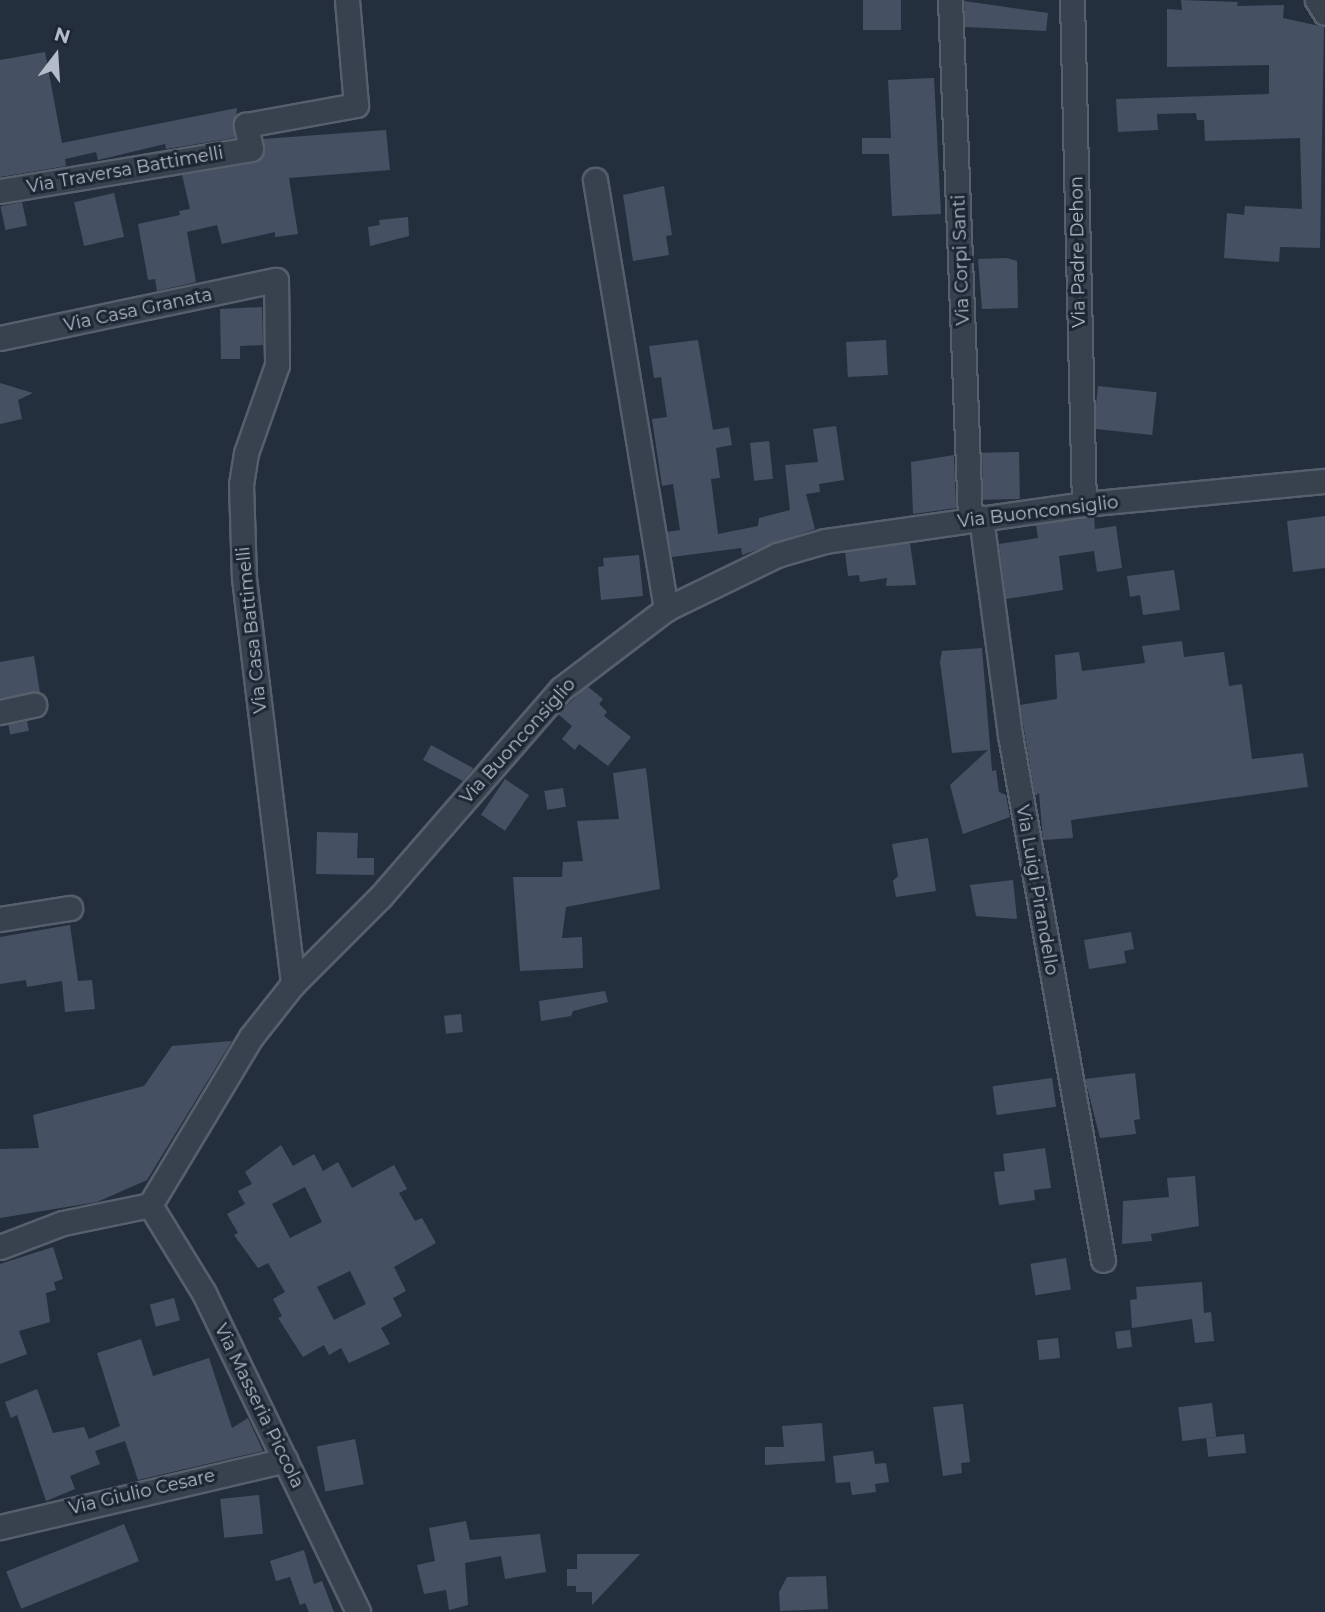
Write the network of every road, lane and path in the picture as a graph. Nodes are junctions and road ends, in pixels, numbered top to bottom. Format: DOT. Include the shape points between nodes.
graph roads {
  1 [pos="347,0"];
  2 [pos="950,0"];
  3 [pos="1072,0"];
  4 [pos="1317,0"];
  5 [pos="1325,13"];
  6 [pos="595,180"];
  7 [pos="0,191"];
  8 [pos="276,280"];
  9 [pos="0,338"];
  10 [pos="1325,481"];
  11 [pos="1084,503"];
  12 [pos="976,519"];
  13 [pos="666,609"];
  14 [pos="34,705"];
  15 [pos="0,712"];
  16 [pos="70,908"];
  17 [pos="0,919"];
  18 [pos="293,984"];
  19 [pos="150,1205"];
  20 [pos="0,1247"];
  21 [pos="1103,1260"];
  22 [pos="285,1460"];
  23 [pos="0,1527"];
  24 [pos="358,1612"];
  1 -- 7 [label="street, Via Traversa Battimelli" via="356,105 246,125 251,149"];
  2 -- 12 [label="street, Via Corpi Santi"];
  3 -- 11 [label="street, Via Padre Dehon"];
  4 -- 5 [label="street"];
  6 -- 13 [label="street"];
  8 -- 9 [label="street, Via Casa Granata"];
  8 -- 18 [label="street, Via Casa Battimelli" via="277,365 240,484 244,578"];
  10 -- 11 [label="street, Via Buonconsiglio"];
  11 -- 12 [label="street, Via Buonconsiglio"];
  12 -- 13 [label="street, Via Buonconsiglio" via="825,541 777,555"];
  12 -- 21 [label="street, Via Luigi Pirandello"];
  13 -- 18 [label="street, Via Buonconsiglio" via="561,689 381,896"];
  14 -- 15 [label="street"];
  16 -- 17 [label="street"];
  18 -- 19 [label="street, Via Buonconsiglio" via="251,1037"];
  19 -- 20 [label="street" via="63,1223"];
  19 -- 22 [label="street, Via Masseria Piccola" via="204,1293"];
  22 -- 23 [label="street, Via Giulio Cesare"];
  22 -- 24 [label="street, Via Masseria Piccola"];
}
